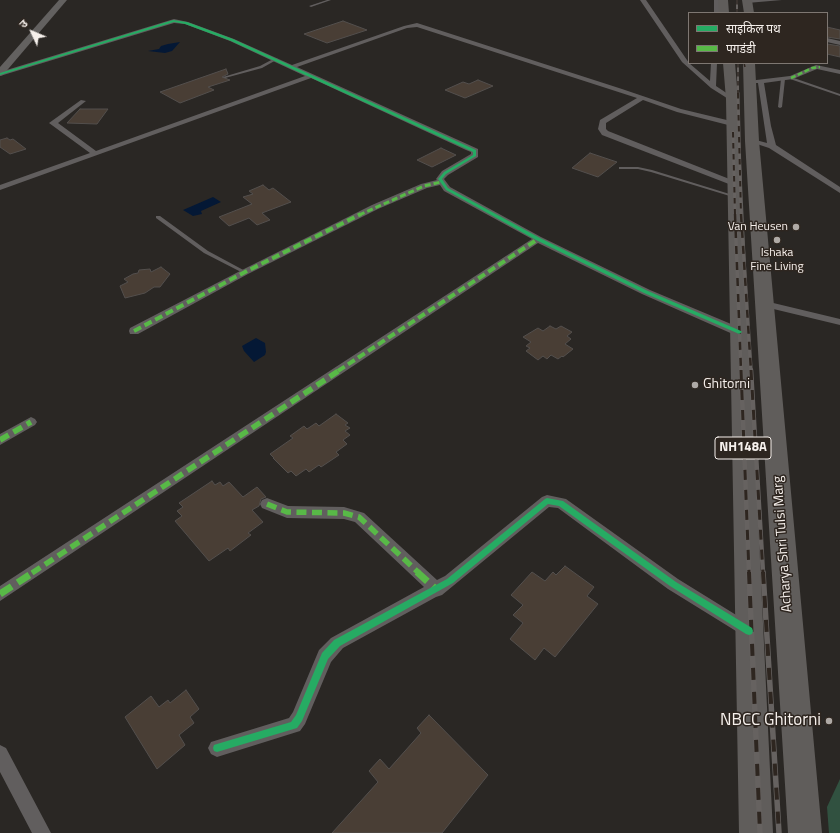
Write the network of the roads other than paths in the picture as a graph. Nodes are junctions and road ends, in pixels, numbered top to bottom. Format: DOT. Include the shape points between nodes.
graph roads {
  1 [pos="63,0"];
  2 [pos="330,0"];
  3 [pos="643,0"];
  4 [pos="717,0"];
  5 [pos="723,0"];
  6 [pos="779,0"];
  7 [pos="747,1"];
  8 [pos="310,6"];
  9 [pos="717,12"];
  10 [pos="724,12"];
  11 [pos="749,12"];
  12 [pos="828,40"];
  13 [pos="840,44"];
  14 [pos="276,59"];
  15 [pos="714,64"];
  16 [pos="729,64"];
  17 [pos="292,67"];
  18 [pos="840,72"];
  19 [pos="0,73"];
  20 [pos="754,75"];
  21 [pos="311,76"];
  22 [pos="225,77"];
  23 [pos="791,78"];
  24 [pos="783,79"];
  25 [pos="713,87"];
  26 [pos="840,95"];
  27 [pos="642,98"];
  28 [pos="732,99"];
  29 [pos="83,101"];
  30 [pos="780,107"];
  31 [pos="747,138"];
  32 [pos="96,154"];
  33 [pos="620,168"];
  34 [pos="441,182"];
  35 [pos="0,188"];
  36 [pos="734,190"];
  37 [pos="840,191"];
  38 [pos="158,217"];
  39 [pos="538,239"];
  40 [pos="245,272"];
  41 [pos="765,304"];
  42 [pos="840,322"];
  43 [pos="134,331"];
  44 [pos="739,332"];
  45 [pos="31,422"];
  46 [pos="0,440"];
  47 [pos="267,504"];
  48 [pos="437,590"];
  49 [pos="0,594"];
  50 [pos="749,631"];
  51 [pos="217,748"];
  52 [pos="0,754"];
  53 [pos="42,833"];
  54 [pos="756,833"];
  55 [pos="805,833"];
  1 -- 19 [label="street"];
  2 -- 8 [label="lane"];
  3 -- 25 [label="street" via="684,61"];
  4 -- 9 [label="street"];
  5 -- 10 [label="highway"];
  6 -- 7 [label="street"];
  7 -- 11 [label="highway"];
  12 -- 13 [label="street"];
  14 -- 17 [label="street"];
  14 -- 19 [label="street" via="178,21"];
  14 -- 22 [label="lane" via="261,67"];
  15 -- 25 [label="street"];
  16 -- 28 [label="highway, Acharya Shri Tulsi Marg / NH148A"];
  17 -- 21 [label="street"];
  17 -- 27 [label="street" via="416,25"];
  18 -- 23 [label="street" via="816,67"];
  20 -- 24 [label="street"];
  20 -- 31 [label="highway, Acharya Shri Tulsi Marg / NH148A"];
  21 -- 32 [label="street"];
  21 -- 34 [label="street" via="474,151 475,155 441,176"];
  23 -- 24 [label="street"];
  23 -- 26 [label="lane"];
  24 -- 30 [label="lane"];
  25 -- 28 [label="street"];
  27 -- 31 [label="street"];
  27 -- 36 [label="street" via="603,122 602,129 605,134"];
  28 -- 31 [label="highway, Acharya Shri Tulsi Marg / NH148A"];
  29 -- 32 [label="street" via="53,123"];
  31 -- 36 [label="highway, Acharya Shri Tulsi Marg / NH148A"];
  31 -- 37 [label="street"];
  31 -- 41 [label="highway, Acharya Shri Tulsi Marg / NH148A"];
  32 -- 35 [label="street"];
  33 -- 36 [label="lane" via="638,168"];
  34 -- 39 [label="street" via="447,189"];
  34 -- 40 [label="street" via="406,193"];
  36 -- 44 [label="highway, Acharya Shri Tulsi Marg / NH148A"];
  38 -- 40 [label="lane" via="206,252"];
  39 -- 44 [label="street" via="662,300"];
  39 -- 49 [label="street"];
  40 -- 43 [label="street"];
  41 -- 42 [label="street"];
  41 -- 55 [label="highway, Acharya Shri Tulsi Marg / NH148A"];
  44 -- 50 [label="highway, Acharya Shri Tulsi Marg / NH148A"];
  45 -- 46 [label="street"];
  47 -- 48 [label="street" via="287,512 344,513 359,517"];
  48 -- 50 [label="street" via="544,502 552,500 561,503 673,584"];
  48 -- 51 [label="street" via="337,643 325,656 299,718 294,724"];
  50 -- 54 [label="highway, Acharya Shri Tulsi Marg / NH148A"];
  52 -- 53 [label="street"];
}
